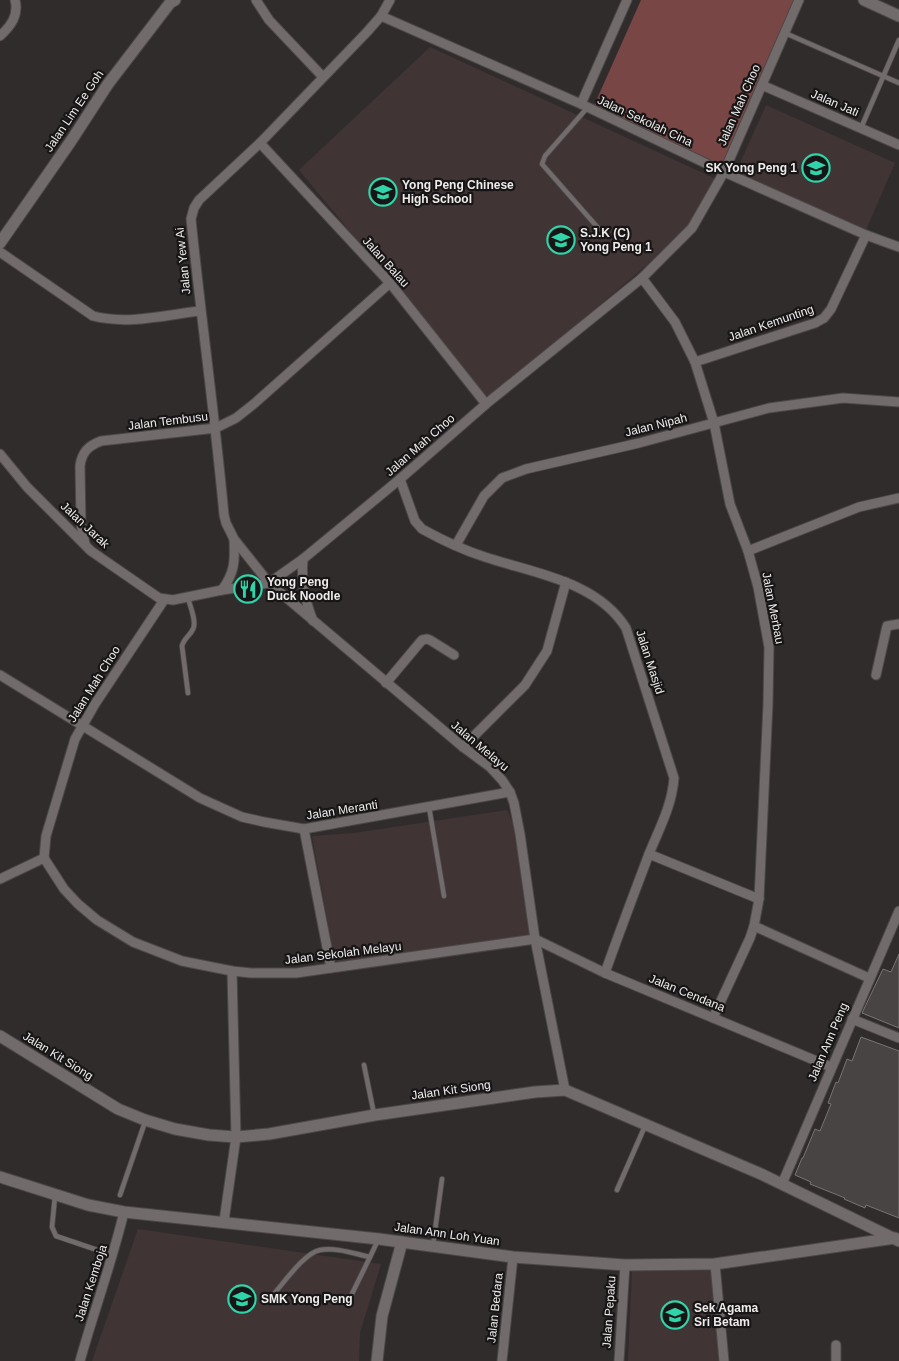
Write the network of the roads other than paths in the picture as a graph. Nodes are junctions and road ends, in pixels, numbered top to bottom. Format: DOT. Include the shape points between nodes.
graph roads {
  1 [pos="16,0"];
  2 [pos="256,0"];
  3 [pos="390,0"];
  4 [pos="627,0"];
  5 [pos="799,0"];
  6 [pos="864,0"];
  7 [pos="171,1"];
  8 [pos="880,3"];
  9 [pos="381,16"];
  10 [pos="899,16"];
  11 [pos="785,33"];
  12 [pos="0,36"];
  13 [pos="899,40"];
  14 [pos="883,76"];
  15 [pos="323,77"];
  16 [pos="899,83"];
  17 [pos="762,85"];
  18 [pos="584,106"];
  19 [pos="860,128"];
  20 [pos="260,143"];
  21 [pos="899,144"];
  22 [pos="724,172"];
  23 [pos="599,229"];
  24 [pos="866,235"];
  25 [pos="0,242"];
  26 [pos="899,247"];
  27 [pos="0,252"];
  28 [pos="642,278"];
  29 [pos="390,283"];
  30 [pos="200,311"];
  31 [pos="695,362"];
  32 [pos="899,402"];
  33 [pos="486,404"];
  34 [pos="714,423"];
  35 [pos="216,428"];
  36 [pos="0,454"];
  37 [pos="400,479"];
  38 [pos="899,498"];
  39 [pos="234,539"];
  40 [pos="86,544"];
  41 [pos="456,545"];
  42 [pos="748,551"];
  43 [pos="303,559"];
  44 [pos="566,582"];
  45 [pos="268,583"];
  46 [pos="222,590"];
  47 [pos="188,598"];
  48 [pos="164,600"];
  49 [pos="313,621"];
  50 [pos="899,624"];
  51 [pos="454,655"];
  52 [pos="0,675"];
  53 [pos="876,675"];
  54 [pos="386,683"];
  55 [pos="188,693"];
  56 [pos="82,725"];
  57 [pos="463,747"];
  58 [pos="510,792"];
  59 [pos="429,807"];
  60 [pos="304,829"];
  61 [pos="649,854"];
  62 [pos="44,858"];
  63 [pos="0,879"];
  64 [pos="444,896"];
  65 [pos="759,899"];
  66 [pos="899,911"];
  67 [pos="754,926"];
  68 [pos="535,939"];
  69 [pos="331,968"];
  70 [pos="232,971"];
  71 [pos="604,973"];
  72 [pos="870,978"];
  73 [pos="714,1018"];
  74 [pos="852,1019"];
  75 [pos="0,1036"];
  76 [pos="899,1038"];
  77 [pos="364,1065"];
  78 [pos="832,1066"];
  79 [pos="565,1090"];
  80 [pos="375,1115"];
  81 [pos="145,1120"];
  82 [pos="646,1125"];
  83 [pos="236,1137"];
  84 [pos="0,1178"];
  85 [pos="442,1179"];
  86 [pos="782,1184"];
  87 [pos="616,1190"];
  88 [pos="120,1195"];
  89 [pos="55,1196"];
  90 [pos="124,1212"];
  91 [pos="224,1222"];
  92 [pos="898,1237"];
  93 [pos="379,1239"];
  94 [pos="402,1242"];
  95 [pos="433,1246"];
  96 [pos="113,1256"];
  97 [pos="370,1257"];
  98 [pos="513,1257"];
  99 [pos="715,1264"];
  100 [pos="625,1265"];
  101 [pos="272,1296"];
  102 [pos="348,1302"];
  103 [pos="836,1345"];
  104 [pos="80,1361"];
  105 [pos="378,1361"];
  106 [pos="502,1361"];
  107 [pos="618,1361"];
  108 [pos="724,1361"];
  109 [pos="836,1361"];
  1 -- 12 [label="street" via="15,17"];
  2 -- 15 [label="street" via="269,20"];
  3 -- 9 [label="street, Jalan Yew Ai"];
  4 -- 18 [label="street"];
  5 -- 11 [label="street, Jalan Mah Choo"];
  6 -- 8 [label="street"];
  7 -- 25 [label="street, Jalan Lim Ee Goh" via="108,84"];
  8 -- 10 [label="street"];
  9 -- 15 [label="street, Jalan Yew Ai"];
  9 -- 18 [label="street, Jalan Sekolah Cina"];
  11 -- 14 [label="lane"];
  11 -- 17 [label="street, Jalan Mah Choo"];
  13 -- 14 [label="lane"];
  14 -- 16 [label="lane"];
  14 -- 19 [label="lane"];
  15 -- 20 [label="street, Jalan Yew Ai"];
  17 -- 19 [label="street, Jalan Jati"];
  17 -- 22 [label="street, Jalan Mah Choo"];
  18 -- 22 [label="street, Jalan Sekolah Cina"];
  18 -- 23 [label="lane" via="542,159 542,164"];
  19 -- 21 [label="street, Jalan Jati"];
  20 -- 29 [label="street, Jalan Balau"];
  20 -- 30 [label="street, Jalan Yew Ai" via="194,208 191,219"];
  22 -- 24 [label="street, Jalan Sekolah Cina"];
  22 -- 28 [label="street, Jalan Mah Choo" via="692,228"];
  24 -- 26 [label="street, Jalan Sekolah Cina"];
  24 -- 31 [label="street, Jalan Kemunting" via="832,309 824,318"];
  27 -- 30 [label="street" via="94,316 109,320 135,320"];
  28 -- 31 [label="street, Jalan Merbau" via="675,322"];
  28 -- 33 [label="street, Jalan Mah Choo"];
  29 -- 33 [label="street, Jalan Balau"];
  29 -- 35 [label="street, Jalan Tembusu" via="255,403"];
  30 -- 35 [label="street, Jalan Yew Ai"];
  31 -- 34 [label="street, Jalan Merbau"];
  32 -- 34 [label="street, Jalan Nipah" via="843,398 769,408"];
  33 -- 37 [label="street, Jalan Mah Choo"];
  34 -- 41 [label="street, Jalan Nipah" via="526,469 502,478 484,496"];
  34 -- 42 [label="street, Jalan Merbau" via="730,504"];
  35 -- 39 [label="street, Jalan Yew Ai" via="224,515"];
  35 -- 40 [label="street, Jalan Tembusu" via="101,441 86,449 80,466 81,524"];
  36 -- 40 [label="street, Jalan Jarak" via="27,487"];
  37 -- 41 [label="street, Jalan Masjid" via="415,521 422,529"];
  37 -- 43 [label="street, Jalan Mah Choo"];
  38 -- 42 [label="street" via="859,507"];
  39 -- 45 [label="street, Jalan Yew Ai"];
  39 -- 46 [label="street" via="233,570"];
  40 -- 48 [label="street, Jalan Jarak" via="153,596"];
  41 -- 44 [label="street, Jalan Masjid"];
  42 -- 65 [label="street, Jalan Merbau" via="769,648"];
  43 -- 45 [label="street, Jalan Mah Choo"];
  43 -- 49 [label="street" via="305,601"];
  44 -- 57 [label="street" via="548,651 525,685"];
  44 -- 61 [label="street, Jalan Masjid" via="607,606 626,628 674,778 669,809"];
  45 -- 46 [label="street, Jalan Mah Choo"];
  45 -- 49 [label="street, Jalan Melayu"];
  46 -- 47 [label="street, Jalan Mah Choo"];
  47 -- 48 [label="street, Jalan Mah Choo"];
  47 -- 55 [label="lane" via="194,624 182,646"];
  48 -- 56 [label="street, Jalan Mah Choo"];
  49 -- 54 [label="street, Jalan Melayu"];
  50 -- 53 [label="street" via="887,626"];
  51 -- 54 [label="street" via="427,638 422,640"];
  52 -- 56 [label="street, Jalan Meranti"];
  54 -- 57 [label="street, Jalan Melayu"];
  56 -- 60 [label="street, Jalan Meranti" via="221,808 242,817"];
  56 -- 62 [label="street, Jalan Mah Choo" via="46,836"];
  57 -- 58 [label="street, Jalan Melayu" via="490,767"];
  58 -- 59 [label="street, Jalan Meranti"];
  58 -- 68 [label="street, Jalan Melayu" via="520,834"];
  59 -- 60 [label="street, Jalan Meranti"];
  59 -- 64 [label="lane"];
  60 -- 69 [label="street"];
  61 -- 65 [label="street"];
  61 -- 71 [label="street, Jalan Masjid"];
  62 -- 63 [label="street"];
  62 -- 70 [label="street, Jalan Sekolah Melayu" via="78,904 112,931 182,961"];
  65 -- 67 [label="street, Jalan Merbau"];
  66 -- 72 [label="street, Jalan Ann Peng"];
  67 -- 72 [label="street"];
  67 -- 73 [label="street, Jalan Merbau"];
  68 -- 69 [label="street, Jalan Sekolah Melayu"];
  68 -- 71 [label="street, Jalan Cendana"];
  68 -- 79 [label="street, Jalan Melayu"];
  69 -- 70 [label="street, Jalan Sekolah Melayu" via="296,973"];
  70 -- 83 [label="street"];
  71 -- 73 [label="street, Jalan Cendana"];
  72 -- 74 [label="street, Jalan Ann Peng"];
  73 -- 78 [label="street, Jalan Cendana"];
  74 -- 76 [label="street"];
  74 -- 78 [label="street, Jalan Ann Peng"];
  75 -- 81 [label="street, Jalan Kit Siong" via="118,1109"];
  77 -- 80 [label="lane"];
  78 -- 86 [label="street, Jalan Ann Peng"];
  79 -- 80 [label="street, Jalan Kit Siong"];
  79 -- 82 [label="street, Jalan Kit Siong"];
  80 -- 83 [label="street, Jalan Kit Siong"];
  81 -- 83 [label="street, Jalan Kit Siong" via="175,1129"];
  81 -- 88 [label="lane"];
  82 -- 86 [label="street, Jalan Kit Siong"];
  82 -- 87 [label="lane"];
  83 -- 91 [label="street"];
  84 -- 89 [label="street, Jalan Ann Loh Yuan"];
  85 -- 95 [label="lane"];
  86 -- 92 [label="street, Jalan Kit Siong"];
  89 -- 90 [label="street, Jalan Ann Loh Yuan"];
  89 -- 96 [label="lane" via="52,1227 56,1236"];
  90 -- 91 [label="street, Jalan Ann Loh Yuan"];
  90 -- 96 [label="street, Jalan Kemboja"];
  91 -- 93 [label="street, Jalan Ann Loh Yuan"];
  92 -- 99 [label="street, Jalan Ann Loh Yuan"];
  93 -- 94 [label="street, Jalan Ann Loh Yuan"];
  93 -- 97 [label="lane"];
  94 -- 95 [label="street, Jalan Ann Loh Yuan"];
  94 -- 105 [label="street" via="382,1316"];
  95 -- 98 [label="street, Jalan Ann Loh Yuan"];
  96 -- 104 [label="street, Jalan Kemboja"];
  97 -- 101 [label="lane" via="319,1250 309,1254"];
  97 -- 102 [label="lane"];
  98 -- 100 [label="street, Jalan Ann Loh Yuan"];
  98 -- 106 [label="street, Jalan Bedara"];
  99 -- 100 [label="street, Jalan Ann Loh Yuan"];
  99 -- 108 [label="street"];
  100 -- 107 [label="street, Jalan Pepaku"];
  103 -- 109 [label="street"];
}
